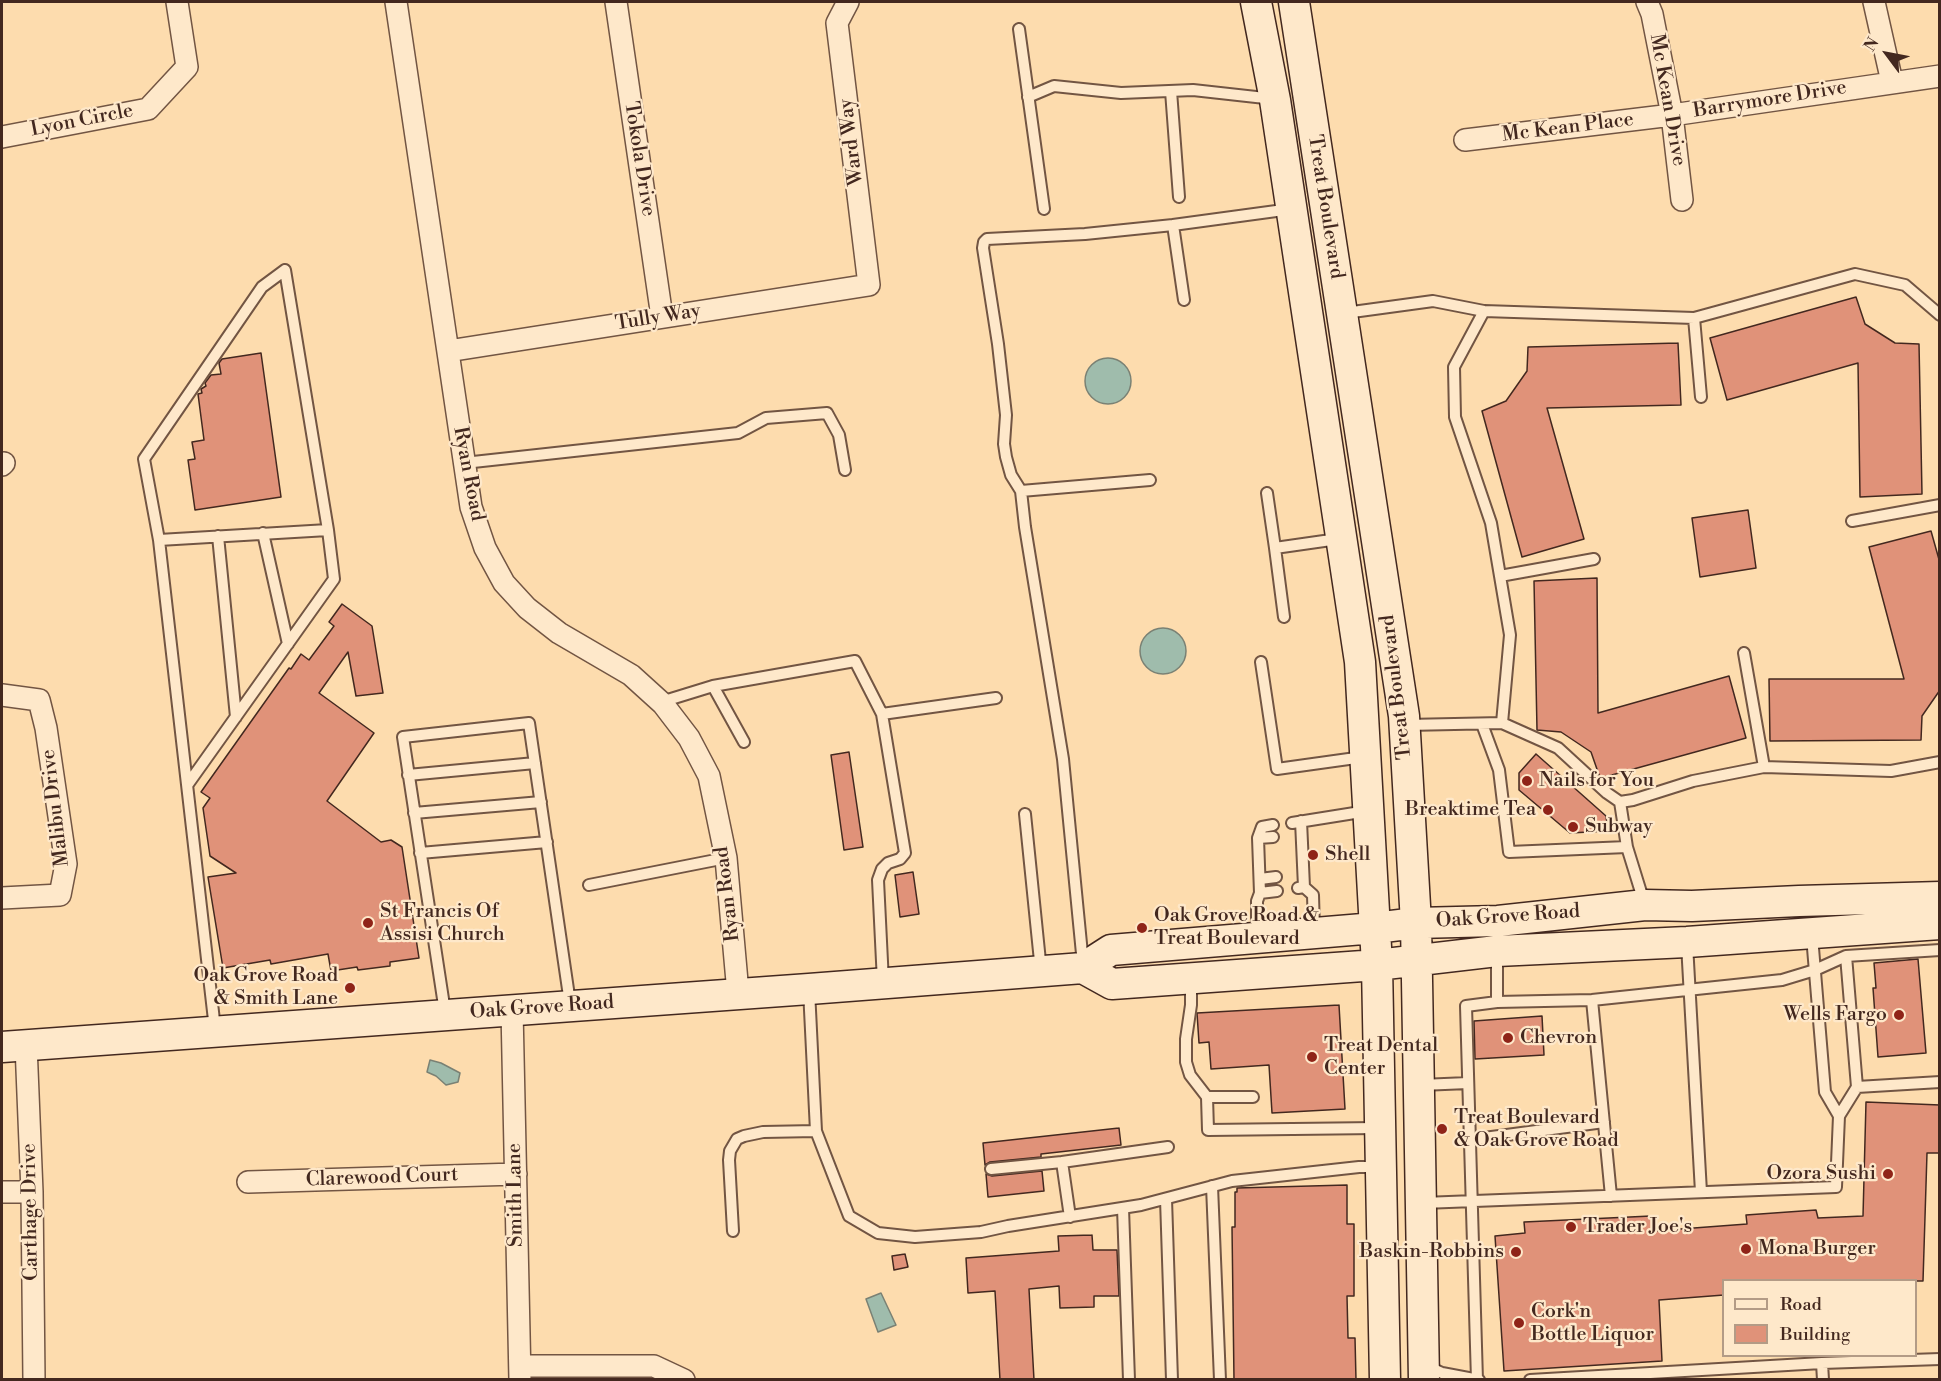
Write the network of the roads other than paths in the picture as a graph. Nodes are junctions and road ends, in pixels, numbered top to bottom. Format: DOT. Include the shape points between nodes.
graph roads {
  1 [pos="177,2"];
  2 [pos="396,2"];
  3 [pos="615,2"];
  4 [pos="848,2"];
  5 [pos="1256,2"];
  6 [pos="1294,2"];
  7 [pos="1647,2"];
  8 [pos="1874,2"];
  9 [pos="1018,28"];
  10 [pos="1940,76"];
  11 [pos="1892,82"];
  12 [pos="1171,91"];
  13 [pos="1028,97"];
  14 [pos="1275,100"];
  15 [pos="1672,115"];
  16 [pos="2,137"];
  17 [pos="1465,140"];
  18 [pos="1179,197"];
  19 [pos="1682,200"];
  20 [pos="1044,209"];
  21 [pos="1291,209"];
  22 [pos="1173,225"];
  23 [pos="869,285"];
  24 [pos="1184,300"];
  25 [pos="1484,311"];
  26 [pos="1342,314"];
  27 [pos="1940,315"];
  28 [pos="662,317"];
  29 [pos="1694,318"];
  30 [pos="448,351"];
  31 [pos="1701,397"];
  32 [pos="464,463"];
  33 [pos="844,470"];
  34 [pos="1150,480"];
  35 [pos="1022,491"];
  36 [pos="1267,493"];
  37 [pos="1940,505"];
  38 [pos="1852,521"];
  39 [pos="328,530"];
  40 [pos="263,533"];
  41 [pos="218,536"];
  42 [pos="1342,539"];
  43 [pos="159,540"];
  44 [pos="1275,548"];
  45 [pos="1594,559"];
  46 [pos="1500,576"];
  47 [pos="1284,616"];
  48 [pos="288,644"];
  49 [pos="1744,652"];
  50 [pos="1261,662"];
  51 [pos="713,686"];
  52 [pos="2,695"];
  53 [pos="996,698"];
  54 [pos="662,702"];
  55 [pos="882,714"];
  56 [pos="236,717"];
  57 [pos="1502,723"];
  58 [pos="1482,724"];
  59 [pos="1404,726"];
  60 [pos="744,742"];
  61 [pos="1365,757"];
  62 [pos="1940,762"];
  63 [pos="536,764"];
  64 [pos="1764,767"];
  65 [pos="408,775"];
  66 [pos="188,784"];
  67 [pos="541,802"];
  68 [pos="1620,802"];
  69 [pos="1368,812"];
  70 [pos="414,813"];
  71 [pos="1025,814"];
  72 [pos="1273,831"];
  73 [pos="547,842"];
  74 [pos="1627,847"];
  75 [pos="420,853"];
  76 [pos="726,858"];
  77 [pos="1276,877"];
  78 [pos="1260,879"];
  79 [pos="590,885"];
  80 [pos="1277,891"];
  81 [pos="1260,893"];
  82 [pos="1940,897"];
  83 [pos="2,898"];
  84 [pos="1645,905"];
  85 [pos="1416,923"];
  86 [pos="1940,924"];
  87 [pos="1374,928"];
  88 [pos="1314,933"];
  89 [pos="1812,933"];
  90 [pos="1257,938"];
  91 [pos="1687,942"];
  92 [pos="1940,950"];
  93 [pos="1497,951"];
  94 [pos="1846,956"];
  95 [pos="1417,959"];
  96 [pos="1377,965"];
  97 [pos="1083,968"];
  98 [pos="1815,970"];
  99 [pos="1041,971"];
  100 [pos="1191,979"];
  101 [pos="883,984"];
  102 [pos="809,989"];
  103 [pos="1689,989"];
  104 [pos="738,993"];
  105 [pos="1592,1000"];
  106 [pos="1497,1002"];
  107 [pos="570,1006"];
  108 [pos="512,1010"];
  109 [pos="445,1015"];
  110 [pos="215,1031"];
  111 [pos="14,1046"];
  112 [pos="1940,1082"];
  113 [pos="1468,1083"];
  114 [pos="1418,1086"];
  115 [pos="1857,1087"];
  116 [pos="1207,1097"];
  117 [pos="1253,1097"];
  118 [pos="1839,1116"];
  119 [pos="1604,1122"];
  120 [pos="1381,1128"];
  121 [pos="816,1131"];
  122 [pos="1470,1140"];
  123 [pos="1168,1147"];
  124 [pos="1062,1162"];
  125 [pos="1381,1167"];
  126 [pos="991,1169"];
  127 [pos="516,1174"];
  128 [pos="248,1182"];
  129 [pos="1212,1186"];
  130 [pos="2,1192"];
  131 [pos="32,1192"];
  132 [pos="1701,1192"];
  133 [pos="1611,1196"];
  134 [pos="1166,1198"];
  135 [pos="1472,1201"];
  136 [pos="1420,1203"];
  137 [pos="1124,1208"];
  138 [pos="1070,1216"];
  139 [pos="733,1231"];
  140 [pos="1940,1359"];
  141 [pos="1822,1363"];
  142 [pos="1423,1372"];
  143 [pos="520,1373"];
  144 [pos="1626,1377"];
  145 [pos="1478,1379"];
  146 [pos="34,1380"];
  147 [pos="684,1380"];
  148 [pos="1129,1380"];
  149 [pos="1172,1380"];
  150 [pos="1220,1380"];
  151 [pos="1385,1380"];
  152 [pos="1530,1380"];
  153 [pos="1823,1380"];
  1 -- 16 [label="street, Lyon Circle" via="187,67 148,109"];
  2 -- 30 [label="street, Ryan Road"];
  3 -- 28 [label="street, Tokola Drive"];
  4 -- 23 [label="street, Ward Way" via="837,23"];
  5 -- 14 [label="main road, Treat Boulevard"];
  6 -- 26 [label="main road, Treat Boulevard"];
  7 -- 15 [label="street, Mc Kean Drive"];
  8 -- 11 [label="street"];
  9 -- 13 [label="lane"];
  10 -- 11 [label="street, Barrymore Drive"];
  11 -- 15 [label="street, Barrymore Drive"];
  12 -- 13 [label="lane" via="1121,93 1054,86"];
  12 -- 14 [label="lane"];
  12 -- 18 [label="lane"];
  13 -- 20 [label="lane"];
  14 -- 21 [label="main road, Treat Boulevard"];
  15 -- 17 [label="street, Mc Kean Place"];
  15 -- 19 [label="street, Mc Kean Drive"];
  21 -- 22 [label="lane"];
  21 -- 42 [label="main road, Treat Boulevard"];
  22 -- 24 [label="lane"];
  22 -- 35 [label="lane" via="984,242 1006,415 1004,444 1011,475"];
  23 -- 28 [label="street, Tully Way"];
  25 -- 26 [label="lane" via="1433,301"];
  25 -- 29 [label="lane"];
  25 -- 46 [label="lane" via="1454,366 1455,417 1491,523"];
  26 -- 59 [label="main road, Treat Boulevard"];
  27 -- 29 [label="lane" via="1905,285 1855,274"];
  28 -- 30 [label="street, Tully Way"];
  29 -- 31 [label="lane"];
  30 -- 32 [label="street, Ryan Road"];
  32 -- 33 [label="lane" via="738,433 766,418 826,413 839,435"];
  32 -- 54 [label="street, Ryan Road" via="471,507 485,548 504,583 527,608 559,633 631,675"];
  34 -- 35 [label="lane"];
  35 -- 97 [label="lane" via="1063,759"];
  36 -- 44 [label="lane"];
  37 -- 38 [label="lane"];
  39 -- 40 [label="lane"];
  39 -- 43 [label="lane" via="285,270 262,287 144,459"];
  39 -- 48 [label="lane" via="334,579"];
  40 -- 41 [label="lane"];
  40 -- 48 [label="lane"];
  41 -- 43 [label="lane"];
  41 -- 56 [label="lane"];
  42 -- 44 [label="lane"];
  42 -- 61 [label="main road, Treat Boulevard" via="1360,662"];
  43 -- 66 [label="lane"];
  44 -- 47 [label="lane"];
  45 -- 46 [label="lane"];
  46 -- 57 [label="lane" via="1510,635"];
  48 -- 56 [label="lane"];
  49 -- 64 [label="lane"];
  50 -- 61 [label="lane" via="1277,769"];
  51 -- 54 [label="lane"];
  51 -- 55 [label="lane" via="855,661"];
  51 -- 60 [label="lane"];
  52 -- 83 [label="street, Malibu Drive" via="39,700 66,864 60,895"];
  53 -- 55 [label="lane"];
  54 -- 76 [label="street, Ryan Road" via="689,738 709,776"];
  55 -- 101 [label="lane" via="905,853 882,869 878,880"];
  56 -- 66 [label="lane"];
  57 -- 58 [label="lane"];
  57 -- 68 [label="lane" via="1558,748"];
  58 -- 59 [label="lane"];
  58 -- 74 [label="lane" via="1499,771 1509,852"];
  59 -- 85 [label="main road, Treat Boulevard"];
  61 -- 69 [label="main road, Treat Boulevard"];
  62 -- 64 [label="lane" via="1891,771"];
  63 -- 65 [label="lane"];
  63 -- 65 [label="lane" via="530,723 403,737"];
  63 -- 67 [label="lane"];
  64 -- 68 [label="lane" via="1692,781"];
  65 -- 70 [label="lane"];
  66 -- 110 [label="lane"];
  67 -- 70 [label="lane"];
  67 -- 73 [label="lane"];
  68 -- 74 [label="lane"];
  69 -- 87 [label="main road, Treat Boulevard"];
  69 -- 88 [label="lane" via="1297,822 1301,888 1313,895"];
  70 -- 75 [label="lane"];
  71 -- 99 [label="lane"];
  72 -- 78 [label="lane" via="1262,827 1258,838"];
  73 -- 75 [label="lane"];
  73 -- 107 [label="lane"];
  74 -- 84 [label="lane"];
  75 -- 109 [label="lane"];
  76 -- 79 [label="lane"];
  76 -- 104 [label="street, Ryan Road"];
  77 -- 78 [label="lane"];
  78 -- 81 [label="lane"];
  80 -- 81 [label="lane"];
  81 -- 90 [label="lane"];
  82 -- 84 [label="main road, Oak Grove Road"];
  84 -- 85 [label="main road, Oak Grove Road" via="1498,921"];
  85 -- 87 [label="main road, Oak Grove Road"];
  85 -- 95 [label="main road, Treat Boulevard"];
  86 -- 89 [label="main road, Oak Grove Road"];
  87 -- 88 [label="main road, Oak Grove Road"];
  87 -- 96 [label="main road, Treat Boulevard"];
  88 -- 90 [label="main road, Oak Grove Road"];
  89 -- 91 [label="main road, Oak Grove Road"];
  89 -- 98 [label="lane"];
  90 -- 97 [label="main road, Oak Grove Road" via="1111,950"];
  91 -- 93 [label="main road, Oak Grove Road"];
  91 -- 103 [label="lane"];
  92 -- 94 [label="lane"];
  93 -- 95 [label="main road, Oak Grove Road"];
  93 -- 106 [label="lane"];
  94 -- 98 [label="lane"];
  94 -- 115 [label="lane"];
  95 -- 96 [label="main road, Oak Grove Road"];
  95 -- 114 [label="main road, Treat Boulevard"];
  96 -- 100 [label="main road, Oak Grove Road"];
  96 -- 120 [label="main road, Treat Boulevard"];
  97 -- 99 [label="main road, Oak Grove Road"];
  97 -- 100 [label="main road, Oak Grove Road" via="1112,984"];
  98 -- 103 [label="lane" via="1782,980"];
  98 -- 118 [label="lane" via="1825,1092"];
  99 -- 101 [label="main road, Oak Grove Road"];
  100 -- 116 [label="lane" via="1186,1062 1190,1075"];
  101 -- 102 [label="main road, Oak Grove Road"];
  102 -- 104 [label="main road, Oak Grove Road"];
  102 -- 121 [label="lane"];
  103 -- 105 [label="lane"];
  103 -- 132 [label="lane"];
  104 -- 107 [label="main road, Oak Grove Road"];
  105 -- 106 [label="lane"];
  105 -- 119 [label="lane"];
  106 -- 113 [label="lane" via="1466,1006"];
  107 -- 108 [label="main road, Oak Grove Road"];
  108 -- 109 [label="main road, Oak Grove Road"];
  108 -- 127 [label="street, Smith Lane"];
  109 -- 110 [label="main road, Oak Grove Road"];
  110 -- 111 [label="main road, Oak Grove Road"];
  111 -- 131 [label="street, Carthage Drive"];
  112 -- 115 [label="lane"];
  113 -- 114 [label="lane"];
  113 -- 122 [label="lane"];
  114 -- 136 [label="main road, Treat Boulevard"];
  115 -- 118 [label="lane"];
  116 -- 117 [label="lane"];
  116 -- 120 [label="lane" via="1208,1130"];
  118 -- 132 [label="lane" via="1836,1187"];
  119 -- 122 [label="lane"];
  119 -- 133 [label="lane"];
  120 -- 125 [label="main road, Treat Boulevard"];
  121 -- 138 [label="lane" via="849,1216 878,1233 915,1237 981,1232"];
  121 -- 139 [label="lane" via="763,1132 737,1139 729,1160"];
  122 -- 135 [label="lane"];
  123 -- 124 [label="lane"];
  124 -- 126 [label="lane"];
  124 -- 138 [label="lane"];
  125 -- 129 [label="lane"];
  125 -- 151 [label="main road, Treat Boulevard"];
  127 -- 128 [label="street, Clarewood Court"];
  127 -- 143 [label="street, Smith Lane"];
  129 -- 134 [label="lane"];
  129 -- 150 [label="lane"];
  130 -- 131 [label="street"];
  131 -- 146 [label="street, Carthage Drive"];
  132 -- 133 [label="lane"];
  133 -- 135 [label="lane"];
  134 -- 137 [label="lane"];
  134 -- 149 [label="lane"];
  135 -- 136 [label="lane"];
  135 -- 145 [label="lane"];
  136 -- 142 [label="main road, Treat Boulevard"];
  137 -- 138 [label="lane"];
  137 -- 148 [label="lane"];
  140 -- 141 [label="lane"];
  141 -- 144 [label="lane"];
  141 -- 153 [label="lane"];
  142 -- 145 [label="lane"];
  143 -- 147 [label="street" via="654,1366"];
  144 -- 152 [label="lane"];
}
